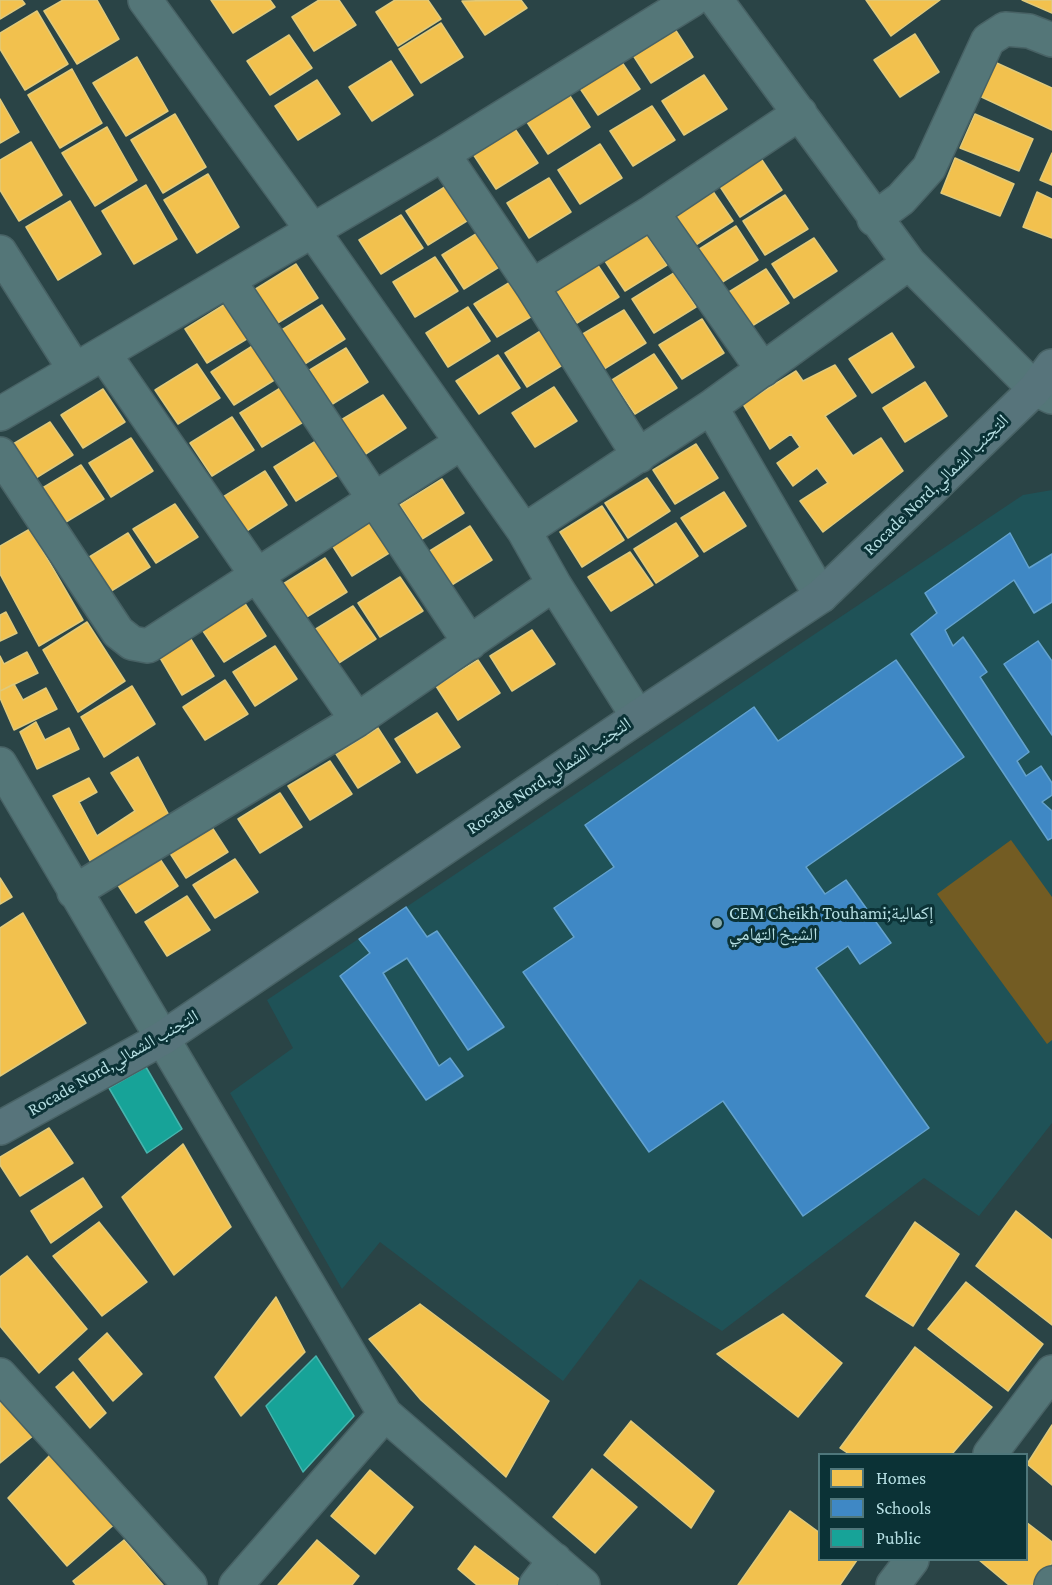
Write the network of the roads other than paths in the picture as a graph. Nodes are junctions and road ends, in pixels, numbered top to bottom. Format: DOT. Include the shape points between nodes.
graph roads {
  1 [pos="145,0"];
  2 [pos="692,0"];
  3 [pos="716,0"];
  4 [pos="1052,40"];
  5 [pos="800,113"];
  6 [pos="443,154"];
  7 [pos="652,212"];
  8 [pos="874,219"];
  9 [pos="313,231"];
  10 [pos="0,252"];
  11 [pos="909,263"];
  12 [pos="229,281"];
  13 [pos="532,286"];
  14 [pos="104,354"];
  15 [pos="75,370"];
  16 [pos="763,370"];
  17 [pos="1046,384"];
  18 [pos="711,407"];
  19 [pos="0,414"];
  20 [pos="461,443"];
  21 [pos="0,454"];
  22 [pos="639,456"];
  23 [pos="374,499"];
  24 [pos="524,531"];
  25 [pos="255,575"];
  26 [pos="554,584"];
  27 [pos="821,596"];
  28 [pos="470,643"];
  29 [pos="638,717"];
  30 [pos="357,720"];
  31 [pos="0,765"];
  32 [pos="75,892"];
  33 [pos="163,1038"];
  34 [pos="0,1128"];
  35 [pos="1052,1372"];
  36 [pos="0,1375"];
  37 [pos="385,1414"];
  38 [pos="991,1453"];
  39 [pos="911,1561"];
  40 [pos="545,1572"];
  41 [pos="190,1585"];
  42 [pos="236,1585"];
  43 [pos="583,1585"];
  44 [pos="893,1585"];
  1 -- 9 [label="street"];
  2 -- 6 [label="street"];
  3 -- 5 [label="street"];
  4 -- 8 [label="street" via="1029,31 1005,29 988,40 929,168 915,186"];
  5 -- 7 [label="street"];
  5 -- 8 [label="street"];
  6 -- 9 [label="street"];
  6 -- 13 [label="street"];
  7 -- 13 [label="street"];
  7 -- 16 [label="street"];
  8 -- 11 [label="street"];
  9 -- 12 [label="street"];
  9 -- 20 [label="street"];
  10 -- 15 [label="street"];
  11 -- 16 [label="street"];
  11 -- 17 [label="street"];
  12 -- 14 [label="street"];
  12 -- 23 [label="street"];
  13 -- 22 [label="street"];
  14 -- 15 [label="street"];
  14 -- 25 [label="street"];
  15 -- 19 [label="street"];
  16 -- 18 [label="street"];
  17 -- 27 [label="main road, Rocade Nord,التجنب الشمالي"];
  18 -- 22 [label="street"];
  18 -- 27 [label="street"];
  20 -- 23 [label="street"];
  20 -- 24 [label="street"];
  21 -- 25 [label="street" via="118,632 132,643 148,646"];
  22 -- 24 [label="street"];
  23 -- 25 [label="street"];
  23 -- 28 [label="street"];
  24 -- 26 [label="street"];
  25 -- 30 [label="street"];
  26 -- 28 [label="street"];
  26 -- 29 [label="street"];
  27 -- 29 [label="main road, Rocade Nord,التجنب الشمالي"];
  28 -- 30 [label="street"];
  29 -- 33 [label="main road, Rocade Nord,التجنب الشمالي"];
  30 -- 32 [label="street"];
  31 -- 32 [label="street"];
  32 -- 33 [label="street"];
  33 -- 34 [label="main road, Rocade Nord,التجنب الشمالي"];
  33 -- 37 [label="street"];
  35 -- 38 [label="street"];
  36 -- 41 [label="street"];
  37 -- 40 [label="street"];
  37 -- 42 [label="street"];
  39 -- 44 [label="street"];
  40 -- 43 [label="street"];
}
